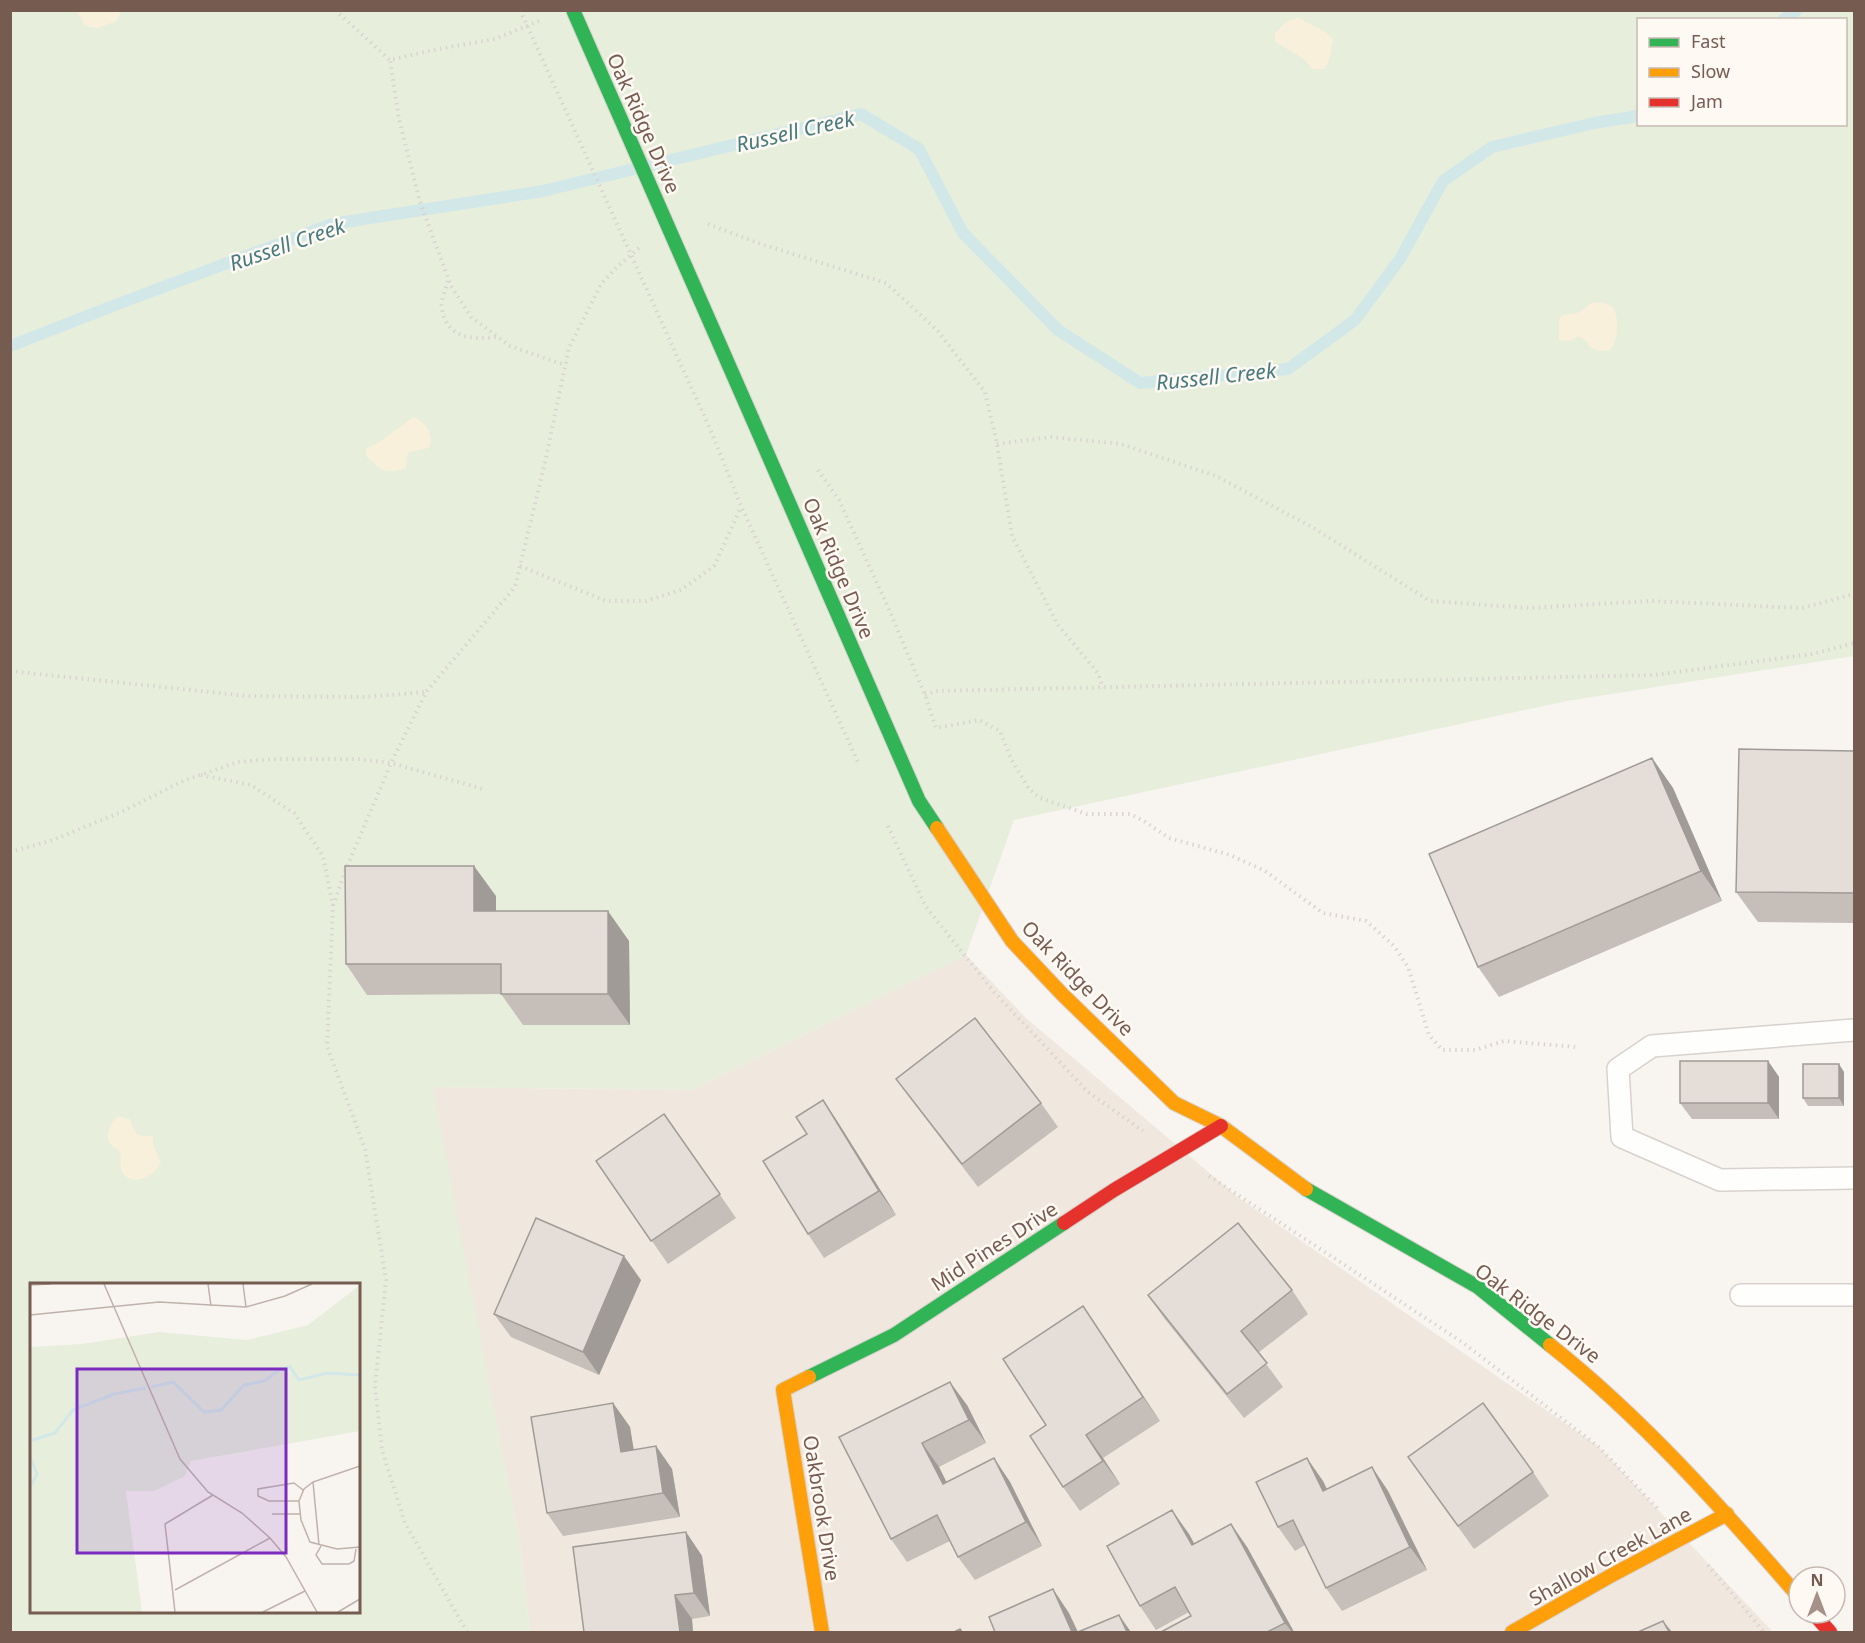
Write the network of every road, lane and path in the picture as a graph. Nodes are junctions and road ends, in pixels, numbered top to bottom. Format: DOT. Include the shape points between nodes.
graph roads {
  1 [pos="335,10"];
  2 [pos="520,10"];
  3 [pos="573,10"];
  4 [pos="546,19"];
  5 [pos="390,60"];
  6 [pos="705,223"];
  7 [pos="641,246"];
  8 [pos="448,280"];
  9 [pos="498,337"];
  10 [pos="565,365"];
  11 [pos="997,444"];
  12 [pos="815,467"];
  13 [pos="741,506"];
  14 [pos="520,566"];
  15 [pos="1854,594"];
  16 [pos="1854,643"];
  17 [pos="10,671"];
  18 [pos="1103,688"];
  19 [pos="426,692"];
  20 [pos="925,695"];
  21 [pos="391,763"];
  22 [pos="859,763"];
  23 [pos="200,775"];
  24 [pos="483,789"];
  25 [pos="887,823"];
  26 [pos="10,852"];
  27 [pos="333,906"];
  28 [pos="1854,1030"];
  29 [pos="1577,1047"];
  30 [pos="1221,1126"];
  31 [pos="1174,1154"];
  32 [pos="1854,1178"];
  33 [pos="1741,1295"];
  34 [pos="1854,1295"];
  35 [pos="783,1390"];
  36 [pos="1727,1514"];
  37 [pos="1684,1537"];
  38 [pos="1787,1583"];
  39 [pos="467,1632"];
  40 [pos="822,1632"];
  41 [pos="1512,1632"];
  42 [pos="1764,1632"];
  1 -- 5 [label="path"];
  2 -- 13 [label="path, bridge" via="711,431"];
  3 -- 30 [label="street, Oak Ridge Drive, bridge" via="919,801 1012,941 1174,1103"];
  4 -- 5 [label="path" via="495,39"];
  5 -- 8 [label="path" via="399,119 420,202"];
  6 -- 11 [label="path" via="886,283 937,330 985,392"];
  7 -- 10 [label="path" via="601,284 569,348"];
  8 -- 9 [label="path" via="471,317"];
  8 -- 9 [label="path" via="441,308 450,328 477,339"];
  9 -- 10 [label="path" via="510,346"];
  10 -- 14 [label="path"];
  11 -- 15 [label="path" via="1051,438 1121,444 1216,476 1312,527 1430,601 1530,608 1650,600 1802,608"];
  11 -- 18 [label="path" via="1012,536 1058,625 1098,673"];
  12 -- 20 [label="path" via="839,500"];
  13 -- 14 [label="path" via="714,566 681,590 646,601 606,600"];
  13 -- 22 [label="path"];
  14 -- 19 [label="path" via="514,587"];
  16 -- 18 [label="path" via="1812,654 1654,675"];
  17 -- 19 [label="path" via="248,696 365,698"];
  18 -- 20 [label="path" via="935,691"];
  19 -- 21 [label="path"];
  20 -- 29 [label="path" via="936,728 979,720 1000,731 1029,789 1041,798 1087,814 1130,814 1169,838 1230,855 1265,871 1323,913 1366,921 1394,946 1408,967 1429,1035 1442,1050 1475,1050 1504,1041"];
  21 -- 23 [label="path" via="274,759 238,762"];
  21 -- 24 [label="path"];
  21 -- 27 [label="path"];
  23 -- 26 [label="path" via="50,842"];
  23 -- 27 [label="path" via="250,784 294,813 323,856"];
  25 -- 31 [label="path" via="926,907 994,992 1088,1092"];
  27 -- 39 [label="path" via="327,1046 365,1149 386,1280 375,1386 382,1450 405,1523"];
  28 -- 32 [label="lane" via="1652,1046 1618,1069 1622,1137 1720,1180"];
  30 -- 31 [label="street, Mid Pines Drive"];
  30 -- 36 [label="street, Oak Ridge Drive" via="1314,1195 1478,1287 1594,1380"];
  31 -- 35 [label="street, Mid Pines Drive" via="894,1335"];
  31 -- 37 [label="path" via="1462,1342 1599,1447"];
  33 -- 34 [label="lane"];
  35 -- 40 [label="street, Oakbrook Drive"];
  36 -- 37 [label="street, Shallow Creek Lane"];
  36 -- 38 [label="street, Oak Ridge Drive"];
  37 -- 41 [label="street, Shallow Creek Lane"];
  37 -- 42 [label="path"];
}
